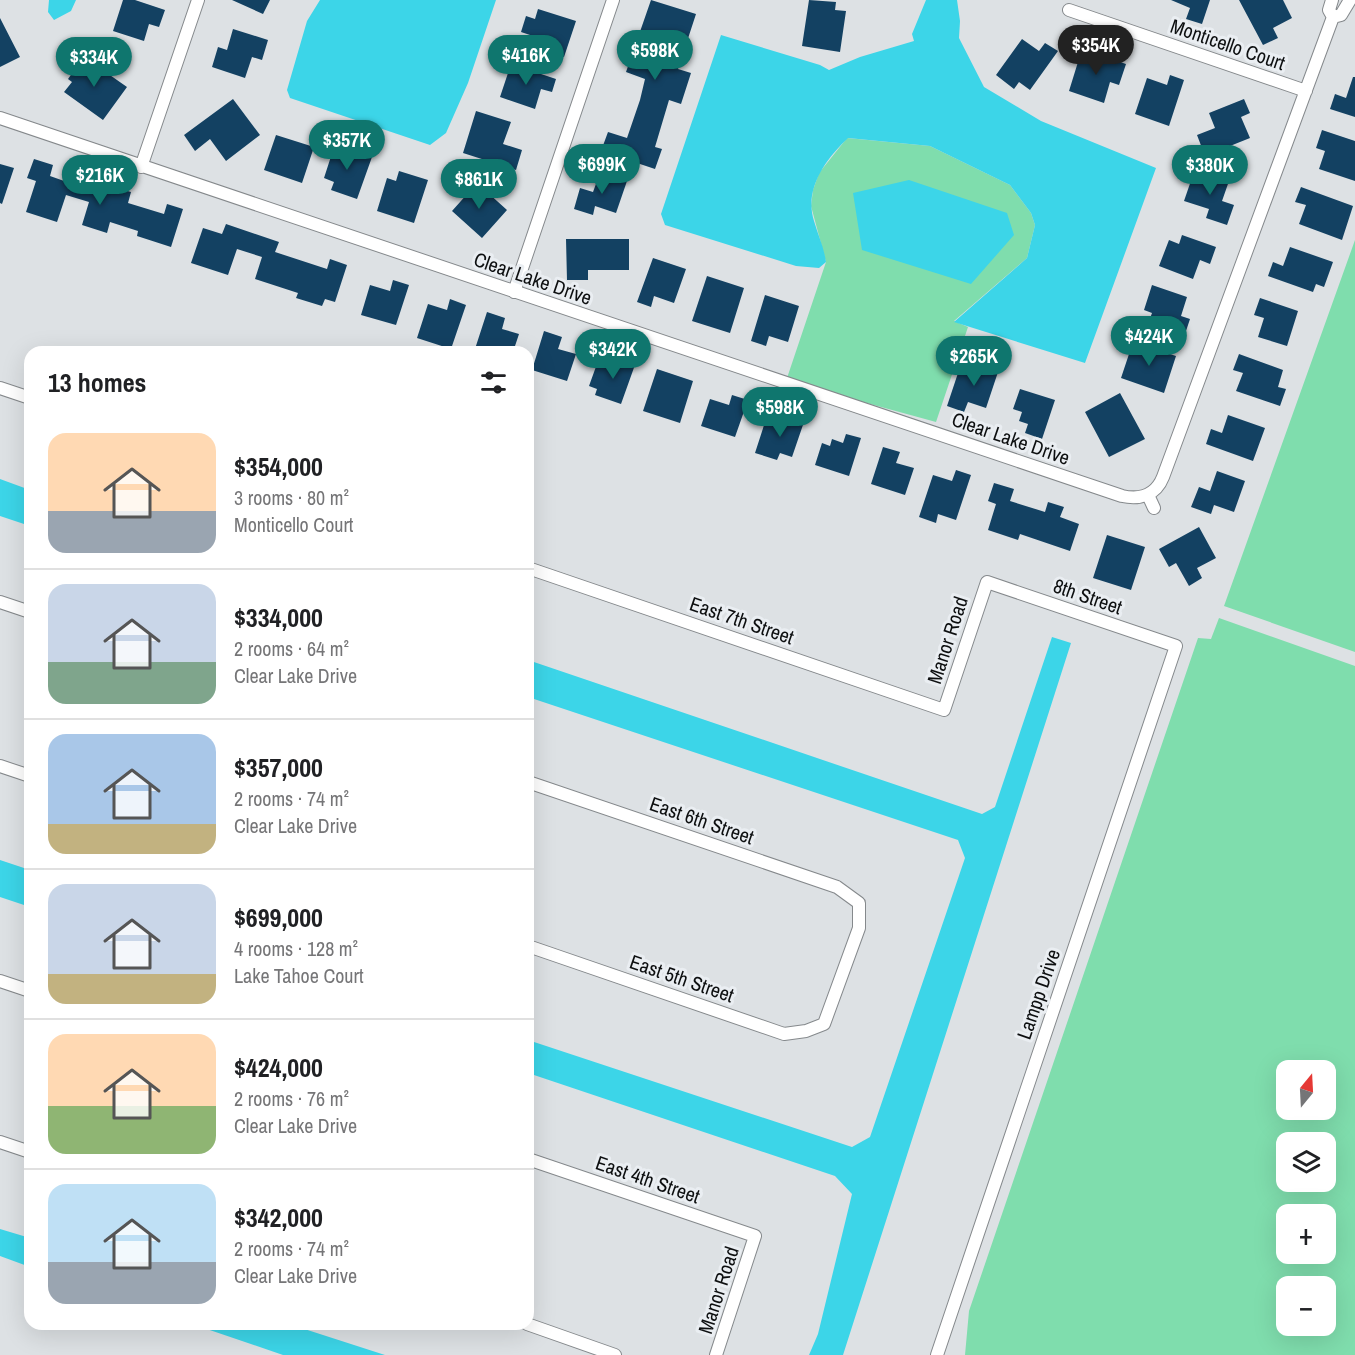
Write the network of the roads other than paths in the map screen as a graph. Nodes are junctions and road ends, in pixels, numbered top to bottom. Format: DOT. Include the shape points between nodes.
graph roads {
  1 [pos="198,0"];
  2 [pos="613,0"];
  3 [pos="1332,0"];
  4 [pos="1350,0"];
  5 [pos="1069,10"];
  6 [pos="1333,17"];
  7 [pos="1306,91"];
  8 [pos="0,118"];
  9 [pos="141,166"];
  10 [pos="514,292"];
  11 [pos="0,387"];
  12 [pos="24,396"];
  13 [pos="1148,495"];
  14 [pos="1154,508"];
  15 [pos="534,570"];
  16 [pos="987,582"];
  17 [pos="0,602"];
  18 [pos="24,610"];
  19 [pos="1176,646"];
  20 [pos="944,710"];
  21 [pos="0,766"];
  22 [pos="24,774"];
  23 [pos="534,784"];
  24 [pos="534,948"];
  25 [pos="0,981"];
  26 [pos="24,989"];
  27 [pos="824,1024"];
  28 [pos="0,1142"];
  29 [pos="24,1150"];
  30 [pos="534,1161"];
  31 [pos="755,1236"];
  32 [pos="534,1326"];
  33 [pos="615,1355"];
  34 [pos="716,1355"];
  35 [pos="937,1355"];
  1 -- 9 [label="street"];
  2 -- 10 [label="street"];
  3 -- 6 [label="street" via="1329,9"];
  4 -- 6 [label="street" via="1341,15"];
  5 -- 7 [label="street, Monticello Court"];
  6 -- 7 [label="street"];
  7 -- 13 [label="street" via="1161,482"];
  8 -- 9 [label="street, Clear Lake Drive"];
  9 -- 10 [label="street, Clear Lake Drive"];
  10 -- 13 [label="street, Clear Lake Drive" via="1122,496"];
  11 -- 12 [label="street"];
  13 -- 14 [label="street"];
  15 -- 20 [label="street, East 7th Street"];
  16 -- 19 [label="street, 8th Street"];
  16 -- 20 [label="street, Manor Road"];
  17 -- 18 [label="street"];
  19 -- 35 [label="street, Lampp Drive"];
  21 -- 22 [label="street"];
  23 -- 27 [label="street, East 6th Street" via="837,886 859,903 859,928"];
  24 -- 27 [label="street, East 5th Street" via="784,1034"];
  25 -- 26 [label="street"];
  28 -- 29 [label="street"];
  30 -- 31 [label="street, East 4th Street"];
  31 -- 34 [label="street, Manor Road"];
  32 -- 33 [label="street"];
}
